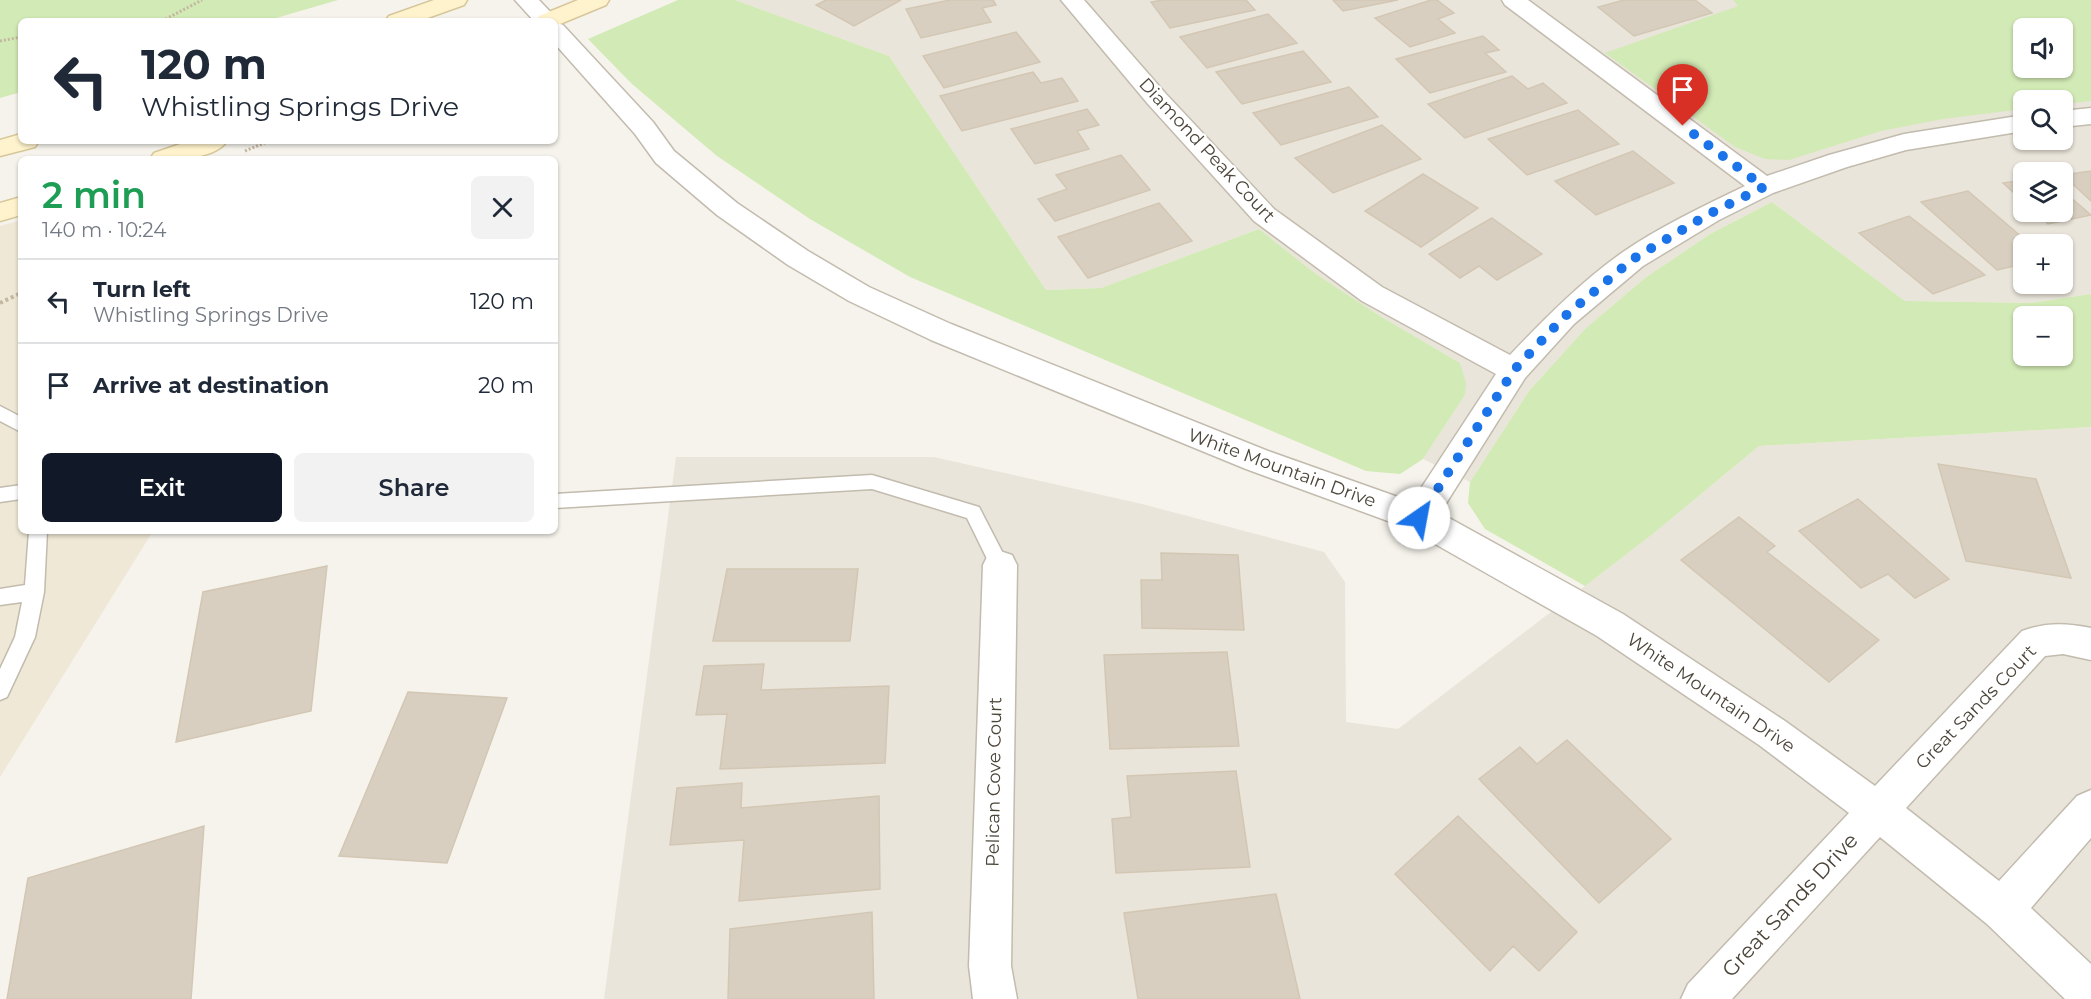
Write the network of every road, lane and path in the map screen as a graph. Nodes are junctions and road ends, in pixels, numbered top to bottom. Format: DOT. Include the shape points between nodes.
graph roads {
  1 [pos="202,0"];
  2 [pos="456,0"];
  3 [pos="526,0"];
  4 [pos="598,0"];
  5 [pos="1072,0"];
  6 [pos="1513,0"];
  7 [pos="168,18"];
  8 [pos="405,18"];
  9 [pos="544,18"];
  10 [pos="554,18"];
  11 [pos="558,33"];
  12 [pos="18,38"];
  13 [pos="0,41"];
  14 [pos="2091,116"];
  15 [pos="2073,118"];
  16 [pos="2013,125"];
  17 [pos="18,143"];
  18 [pos="206,144"];
  19 [pos="0,148"];
  20 [pos="172,156"];
  21 [pos="1764,187"];
  22 [pos="18,207"];
  23 [pos="0,212"];
  24 [pos="18,294"];
  25 [pos="0,303"];
  26 [pos="1514,370"];
  27 [pos="0,413"];
  28 [pos="18,423"];
  29 [pos="18,492"];
  30 [pos="0,495"];
  31 [pos="558,501"];
  32 [pos="1419,518"];
  33 [pos="38,534"];
  34 [pos="999,565"];
  35 [pos="34,592"];
  36 [pos="0,597"];
  37 [pos="2091,644"];
  38 [pos="0,691"];
  39 [pos="2091,809"];
  40 [pos="1878,811"];
  41 [pos="2002,909"];
  42 [pos="2091,994"];
  43 [pos="995,999"];
  44 [pos="1703,999"];
  1 -- 7 [label="path"];
  2 -- 8 [label="main road"];
  3 -- 9 [label="street"];
  4 -- 10 [label="main road"];
  5 -- 26 [label="street, Diamond Peak Court" via="1264,215 1372,294"];
  6 -- 21 [label="street"];
  11 -- 32 [label="street, White Mountain Drive" via="644,128 665,157 745,221 860,294 1117,405"];
  12 -- 13 [label="path"];
  14 -- 15 [label="street"];
  16 -- 21 [label="street" via="1904,142"];
  17 -- 19 [label="main road"];
  18 -- 20 [label="main road"];
  21 -- 26 [label="street" via="1633,259 1564,317"];
  22 -- 23 [label="main road"];
  24 -- 25 [label="path"];
  26 -- 32 [label="street"];
  27 -- 28 [label="lane"];
  29 -- 30 [label="lane"];
  31 -- 34 [label="lane" via="872,482 973,512"];
  32 -- 40 [label="street, White Mountain Drive" via="1611,624 1772,733"];
  33 -- 35 [label="lane"];
  34 -- 43 [label="street, Pelican Cove Court" via="990,966"];
  35 -- 36 [label="lane"];
  35 -- 38 [label="lane" via="25,637"];
  37 -- 40 [label="street, Great Sands Court" via="2063,638 2035,642"];
  39 -- 41 [label="street"];
  40 -- 41 [label="street, White Mountain Drive"];
  40 -- 44 [label="street, Great Sands Drive"];
  41 -- 42 [label="street, White Mountain Drive"];
}
